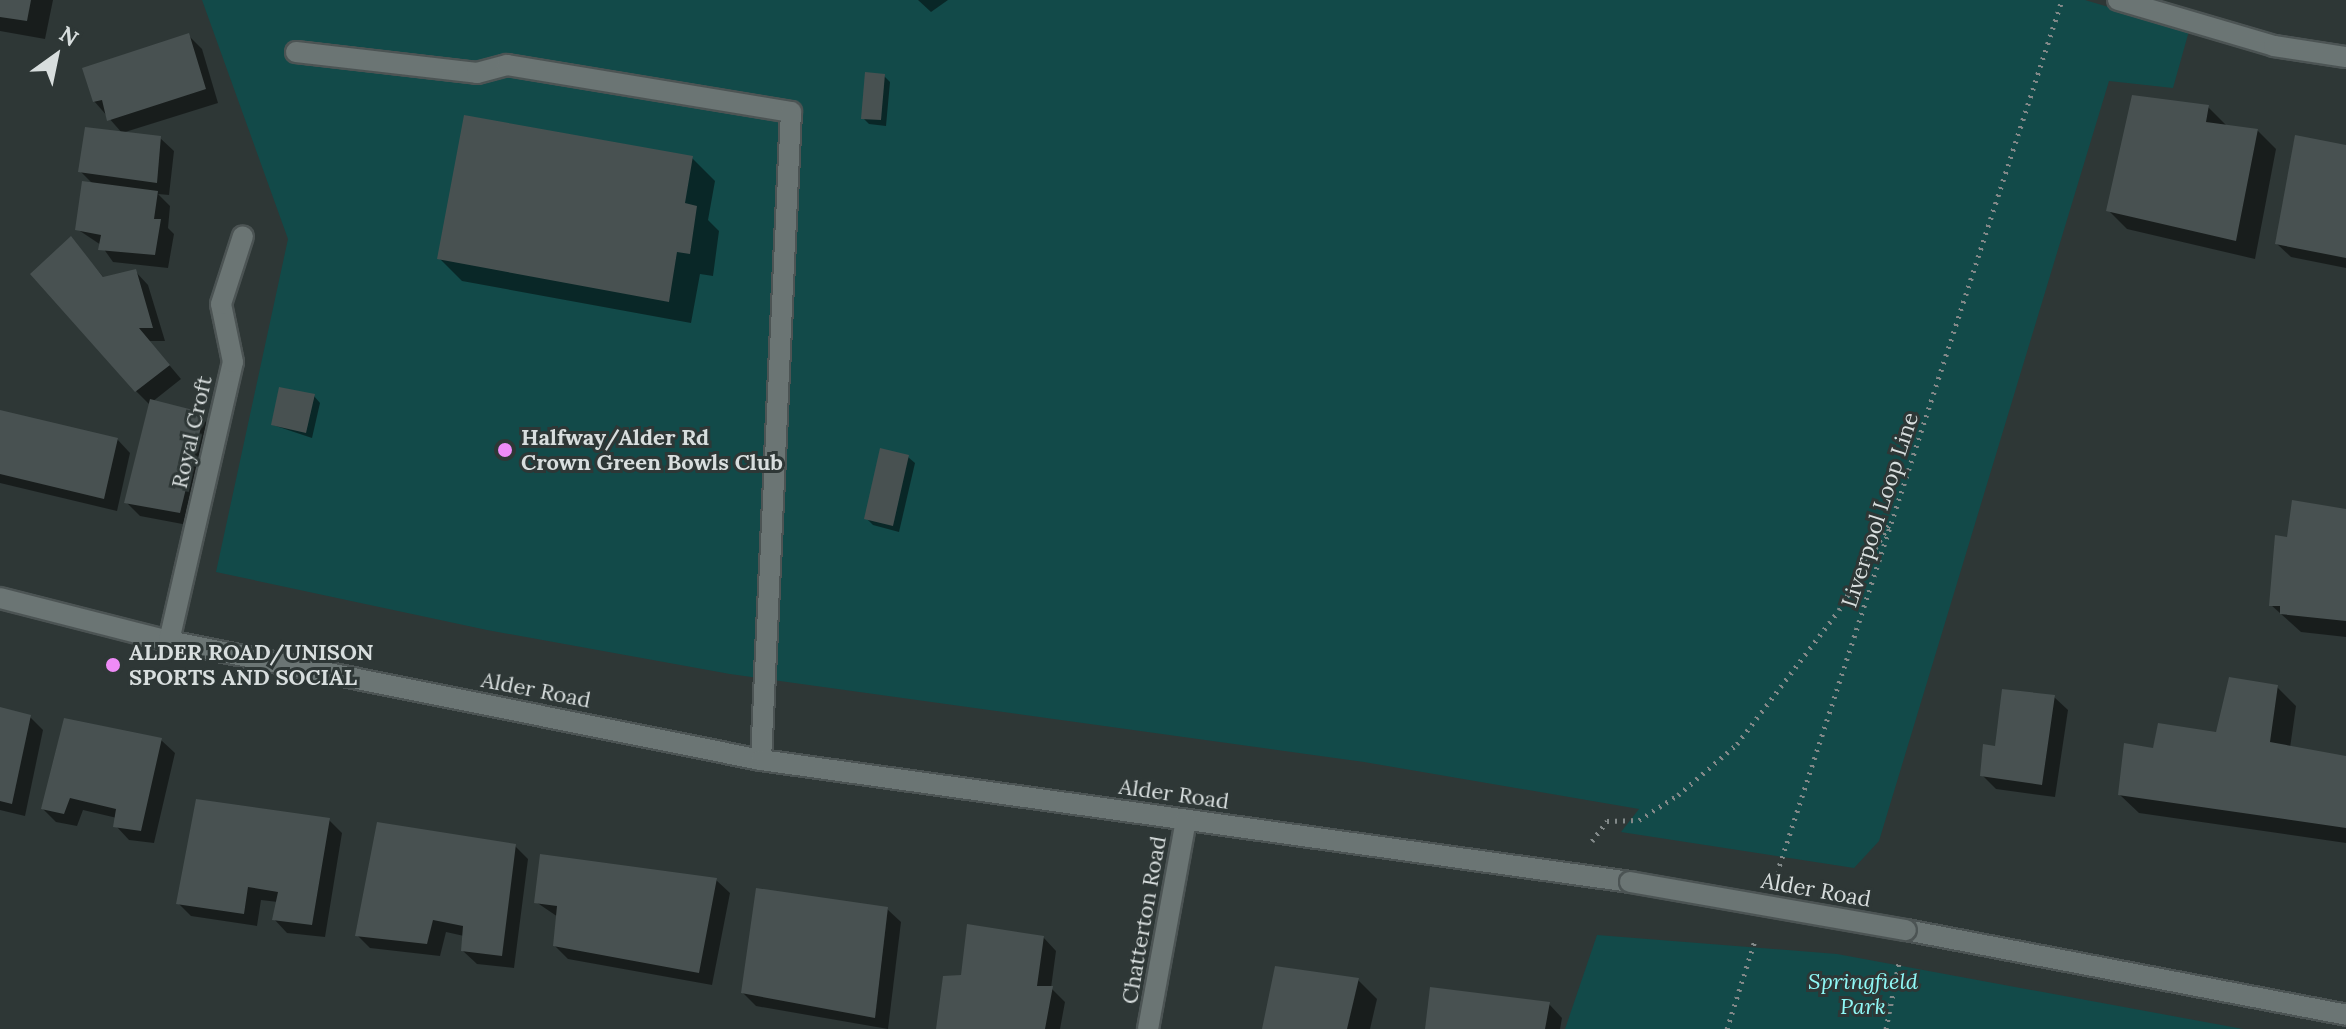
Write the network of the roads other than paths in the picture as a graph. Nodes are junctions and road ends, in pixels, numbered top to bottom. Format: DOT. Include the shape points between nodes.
graph roads {
  1 [pos="2118,0"];
  2 [pos="296,52"];
  3 [pos="2346,57"];
  4 [pos="243,236"];
  5 [pos="0,598"];
  6 [pos="169,641"];
  7 [pos="761,760"];
  8 [pos="1186,820"];
  9 [pos="2346,1015"];
  10 [pos="1148,1029"];
  1 -- 3 [label="street" via="2274,46"];
  2 -- 7 [label="street" via="477,73 507,65 791,112"];
  4 -- 6 [label="street, Royal Croft" via="221,304 233,362"];
  5 -- 6 [label="street, Alder Road"];
  6 -- 7 [label="street, Alder Road"];
  7 -- 8 [label="street, Alder Road"];
  8 -- 9 [label="street, Alder Road, bridge" via="1630,882"];
  8 -- 10 [label="street, Chatterton Road"];
}
